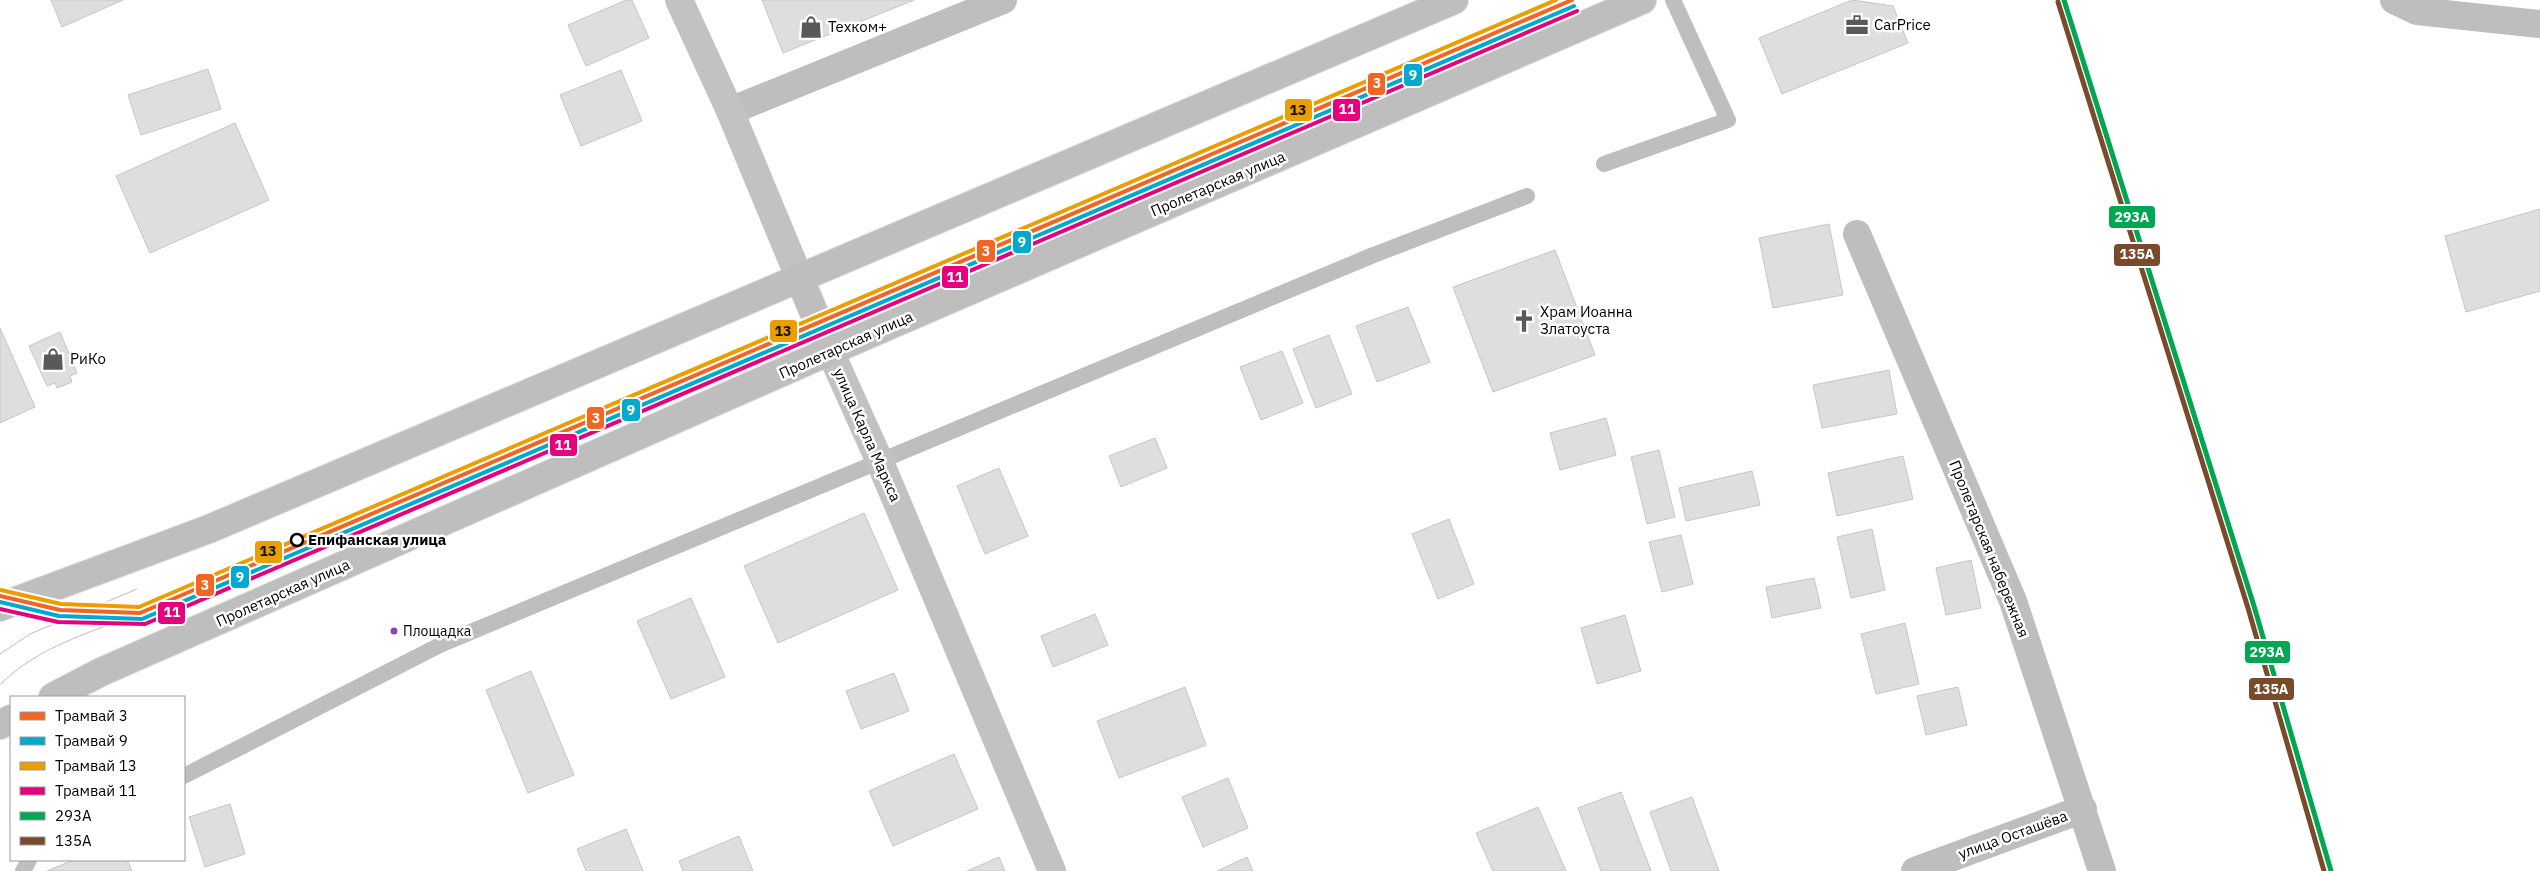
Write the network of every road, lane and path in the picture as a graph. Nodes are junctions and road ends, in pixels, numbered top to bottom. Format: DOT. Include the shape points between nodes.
graph roads {
  1 [pos="679,0"];
  2 [pos="1003,0"];
  3 [pos="1454,0"];
  4 [pos="1642,0"];
  5 [pos="1673,0"];
  6 [pos="2394,0"];
  7 [pos="2540,24"];
  8 [pos="730,111"];
  9 [pos="1604,164"];
  10 [pos="1527,196"];
  11 [pos="1857,234"];
  12 [pos="799,277"];
  13 [pos="830,351"];
  14 [pos="880,462"];
  15 [pos="0,607"];
  16 [pos="55,696"];
  17 [pos="185,775"];
  18 [pos="2083,809"];
  19 [pos="1052,871"];
  20 [pos="1915,871"];
  21 [pos="2102,871"];
  1 -- 8 [label="street, улица Карла Маркса"];
  2 -- 8 [label="main road"];
  3 -- 12 [label="main road"];
  4 -- 13 [label="main road, Пролетарская улица"];
  5 -- 9 [label="lane" via="1728,120"];
  6 -- 7 [label="main road" via="2417,10"];
  8 -- 12 [label="street, улица Карла Маркса"];
  10 -- 14 [label="lane" via="1371,256"];
  11 -- 18 [label="main road, Пролетарская набережная" via="2013,601"];
  12 -- 13 [label="main road, улица Карла Маркса"];
  12 -- 15 [label="main road" via="209,529"];
  13 -- 14 [label="street, улица Карла Маркса"];
  13 -- 16 [label="main road, Пролетарская улица" via="101,672"];
  14 -- 17 [label="lane" via="442,644"];
  14 -- 19 [label="street, улица Карла Маркса"];
  18 -- 20 [label="main road, улица Осташёва"];
  18 -- 21 [label="main road, Пролетарская набережная"];
}
